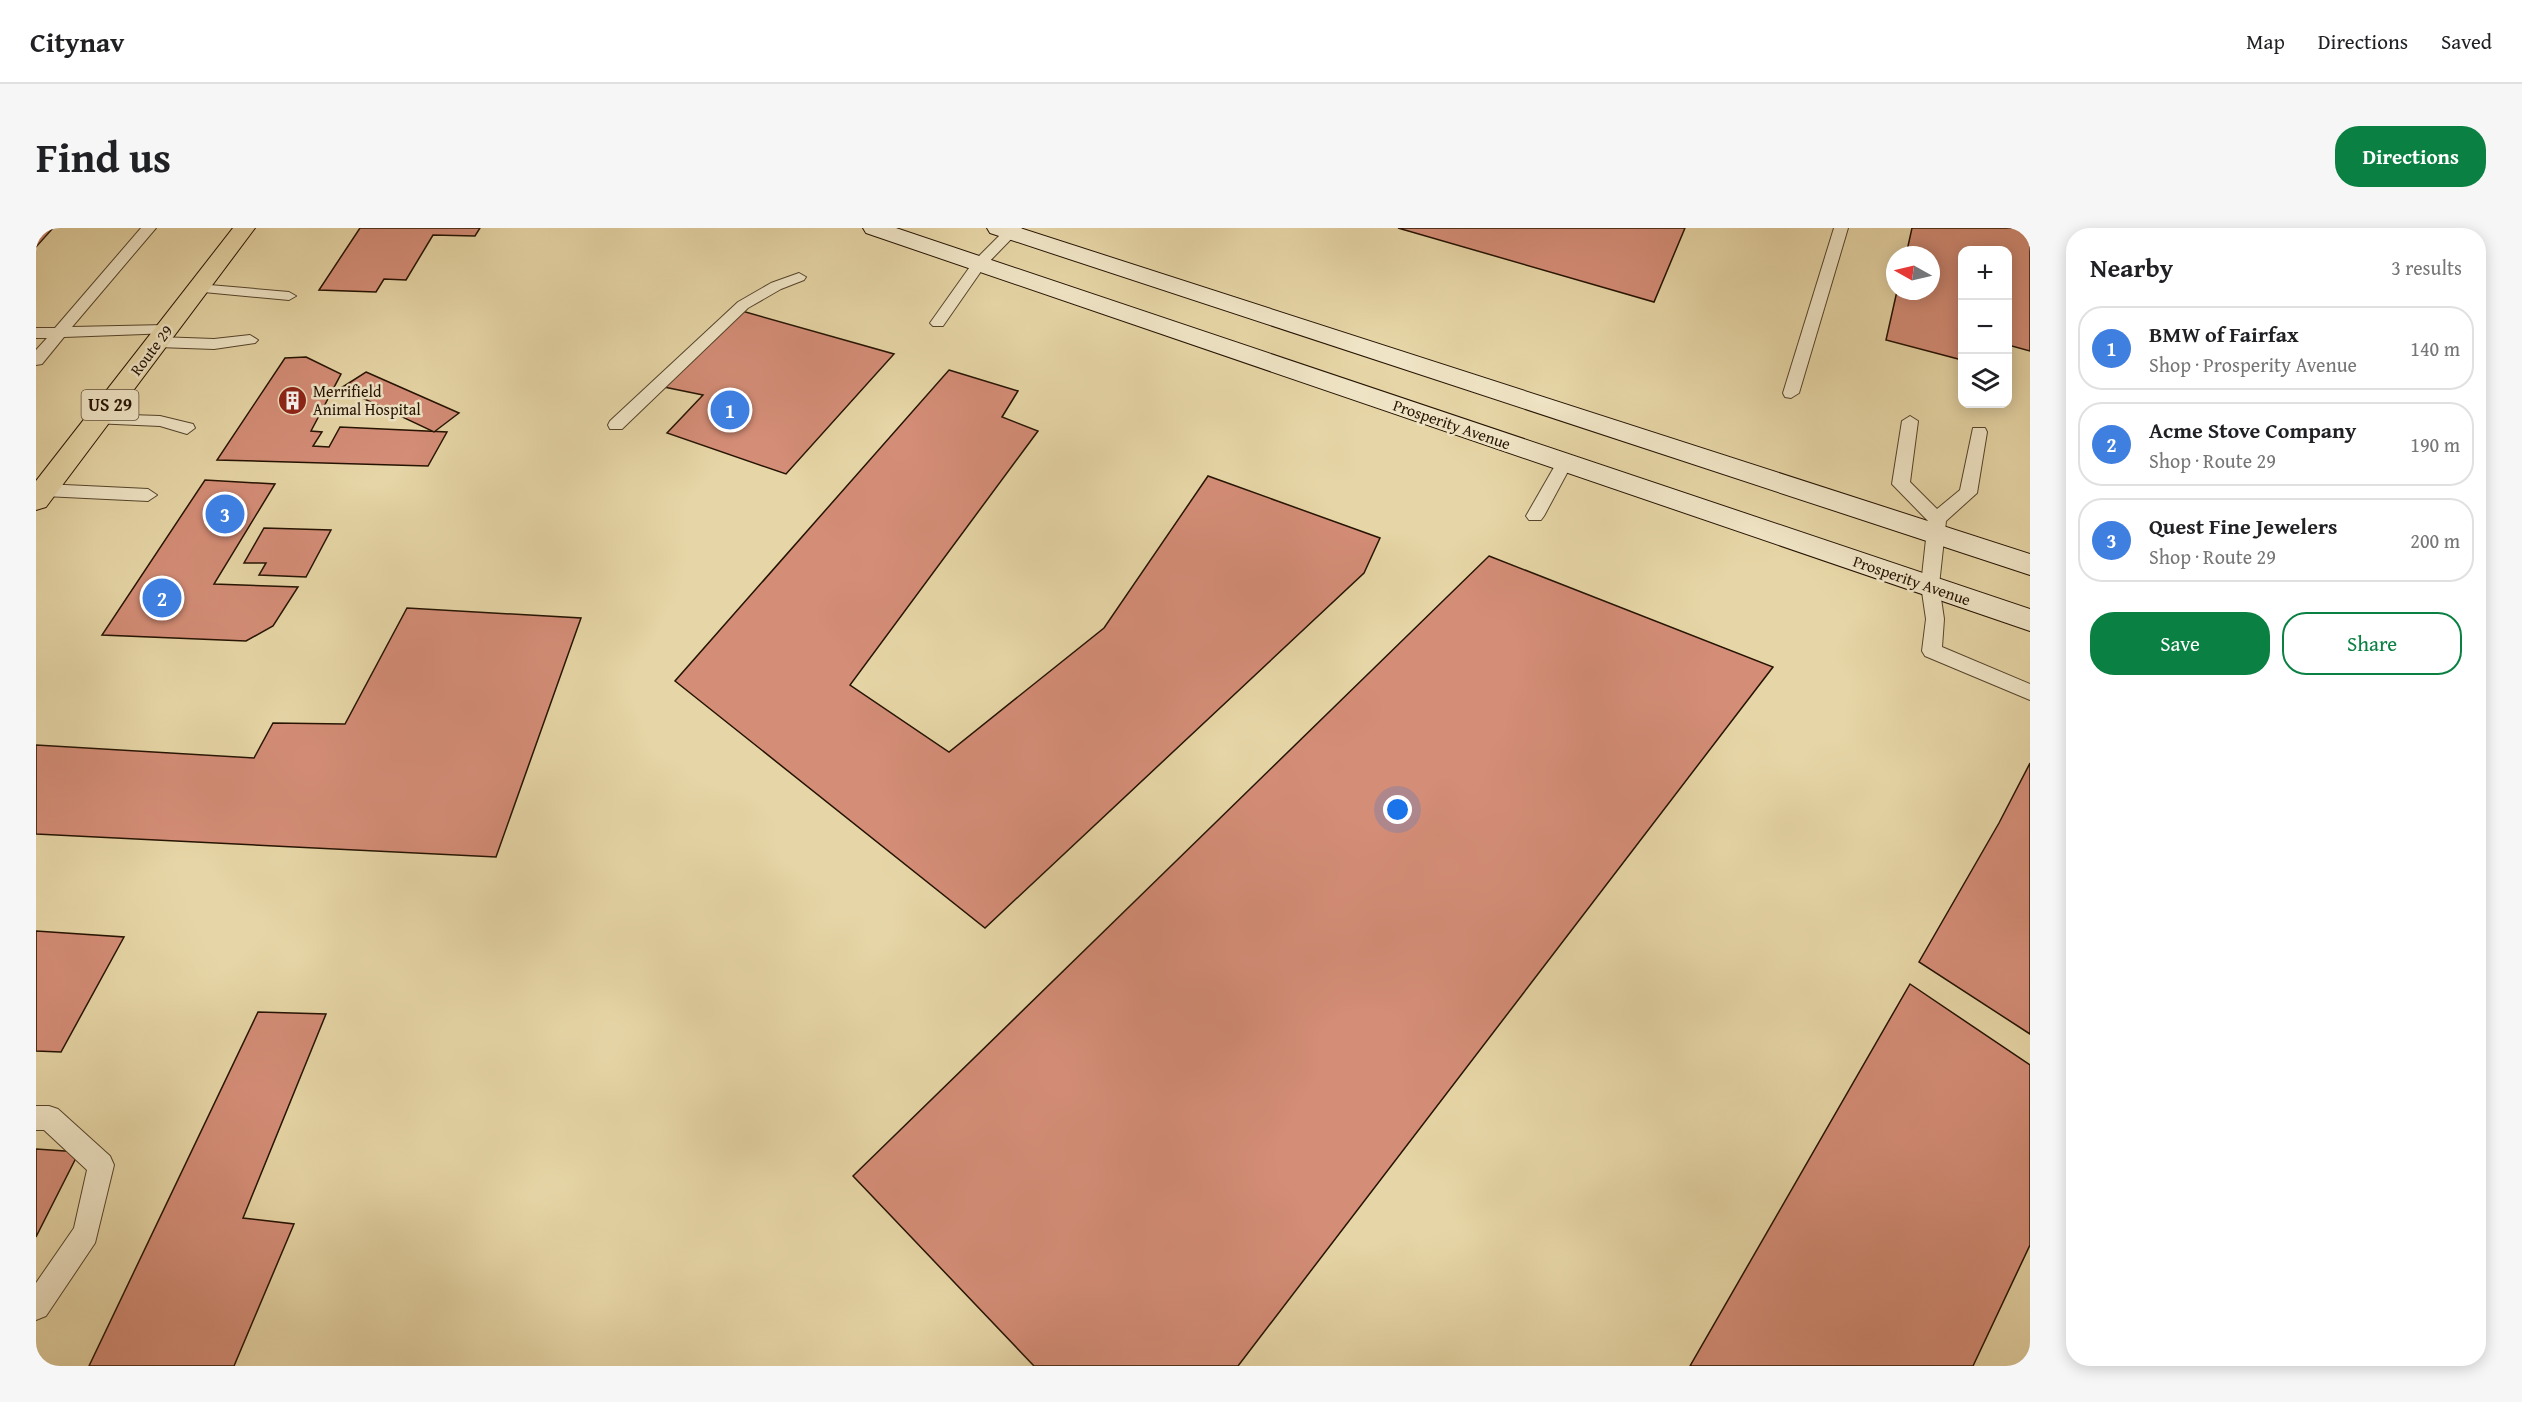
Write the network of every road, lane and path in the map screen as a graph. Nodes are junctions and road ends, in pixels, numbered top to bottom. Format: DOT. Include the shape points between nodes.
graph roads {
  1 [pos="149,228"];
  2 [pos="244,228"];
  3 [pos="874,228"];
  4 [pos="1840,228"];
  5 [pos="1008,229"];
  6 [pos="979,264"];
  7 [pos="799,278"];
  8 [pos="198,288"];
  9 [pos="289,296"];
  10 [pos="938,322"];
  11 [pos="36,333"];
  12 [pos="60,333"];
  13 [pos="162,336"];
  14 [pos="250,340"];
  15 [pos="36,360"];
  16 [pos="1791,393"];
  17 [pos="99,419"];
  18 [pos="1910,421"];
  19 [pos="616,425"];
  20 [pos="187,428"];
  21 [pos="1979,432"];
  22 [pos="1565,462"];
  23 [pos="40,495"];
  24 [pos="148,495"];
  25 [pos="1536,516"];
  26 [pos="1936,526"];
  27 [pos="2030,565"];
  28 [pos="1930,585"];
  29 [pos="2030,620"];
  30 [pos="2030,692"];
  31 [pos="36,1118"];
  32 [pos="36,1306"];
  1 -- 12 [label="lane"];
  2 -- 8 [label="main road, Route 29 / US 29"];
  3 -- 6 [label="main road, Prosperity Avenue"];
  4 -- 16 [label="lane"];
  5 -- 6 [label="lane"];
  5 -- 26 [label="main road"];
  6 -- 10 [label="lane"];
  6 -- 22 [label="main road, Prosperity Avenue"];
  7 -- 19 [label="lane" via="743,304"];
  8 -- 9 [label="lane"];
  8 -- 13 [label="main road, Route 29 / US 29"];
  11 -- 12 [label="lane"];
  12 -- 13 [label="lane"];
  12 -- 15 [label="lane"];
  13 -- 14 [label="lane" via="214,344"];
  13 -- 17 [label="main road, Route 29 / US 29"];
  17 -- 20 [label="lane" via="160,421"];
  17 -- 23 [label="main road, Route 29 / US 29"];
  18 -- 26 [label="lane" via="1901,484"];
  21 -- 26 [label="lane" via="1968,493"];
  22 -- 25 [label="lane"];
  22 -- 28 [label="main road, Prosperity Avenue"];
  23 -- 24 [label="lane"];
  26 -- 27 [label="main road"];
  26 -- 28 [label="lane"];
  28 -- 29 [label="main road, Prosperity Avenue"];
  28 -- 30 [label="lane" via="1935,619 1932,651"];
  31 -- 32 [label="lane" via="49,1118 101,1165 86,1234"];
}
